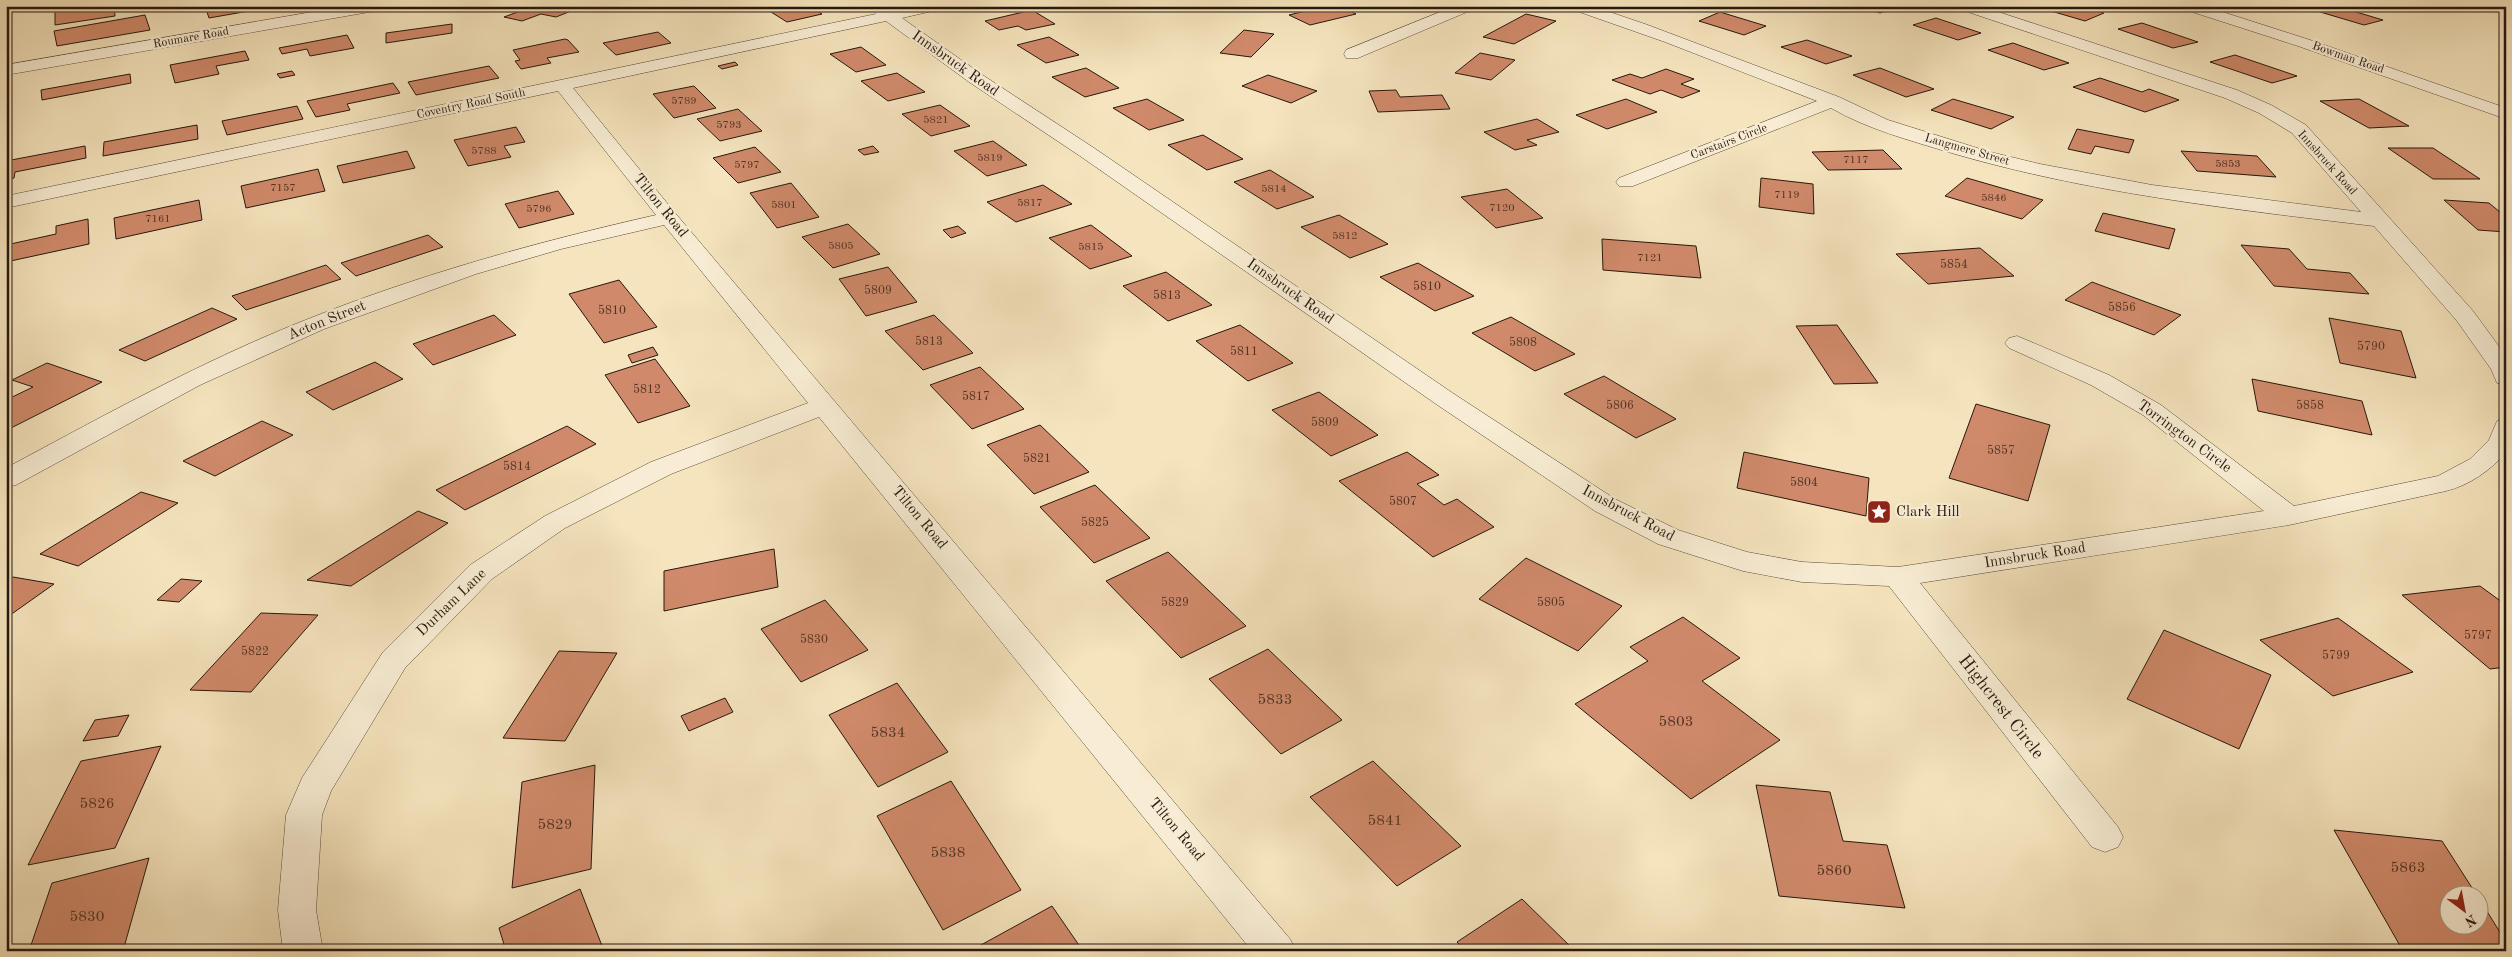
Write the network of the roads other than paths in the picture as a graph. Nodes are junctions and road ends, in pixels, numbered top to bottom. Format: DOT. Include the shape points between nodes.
graph roads {
  1 [pos="376,6"];
  2 [pos="936,6"];
  3 [pos="1469,6"];
  4 [pos="1576,6"];
  5 [pos="1964,6"];
  6 [pos="2188,6"];
  7 [pos="881,11"];
  8 [pos="1352,54"];
  9 [pos="6,70"];
  10 [pos="562,85"];
  11 [pos="1833,101"];
  12 [pos="2506,114"];
  13 [pos="1626,182"];
  14 [pos="6,202"];
  15 [pos="669,218"];
  16 [pos="2378,220"];
  17 [pos="2017,343"];
  18 [pos="2506,378"];
  19 [pos="826,405"];
  20 [pos="2506,427"];
  21 [pos="6,479"];
  22 [pos="2289,516"];
  23 [pos="1898,577"];
  24 [pos="2104,837"];
  25 [pos="303,951"];
  26 [pos="1276,951"];
  1 -- 9 [label="street, Roumare Road"];
  2 -- 7 [label="street, Coventry Road South"];
  3 -- 8 [label="street"];
  4 -- 11 [label="street, Langmere Street" via="1716,55"];
  5 -- 16 [label="street, Innsbruck Road" via="2265,108 2299,129"];
  6 -- 12 [label="street, Bowman Road" via="2314,46"];
  7 -- 10 [label="street, Coventry Road South"];
  7 -- 23 [label="street, Innsbruck Road" via="1605,505 1668,538 1743,561 1802,572"];
  10 -- 14 [label="street, Coventry Road South"];
  10 -- 15 [label="street, Tilton Road"];
  11 -- 13 [label="street, Carstairs Circle"];
  11 -- 16 [label="street, Langmere Street" via="1854,113 1929,140 2043,171 2144,191"];
  15 -- 19 [label="street, Tilton Road"];
  15 -- 21 [label="street, Acton Street" via="556,244 468,269 316,324 191,380"];
  16 -- 18 [label="street, Innsbruck Road" via="2465,316"];
  17 -- 22 [label="street, Torrington Circle" via="2100,380 2152,410"];
  19 -- 25 [label="street, Durham Lane" via="661,468 555,522 481,572 394,660 315,788 304,815 298,910"];
  19 -- 26 [label="street, Tilton Road"];
  20 -- 22 [label="street, Innsbruck Road" via="2501,442 2480,465 2446,483"];
  22 -- 23 [label="street, Innsbruck Road"];
  23 -- 24 [label="street, Highcrest Circle"];
}
